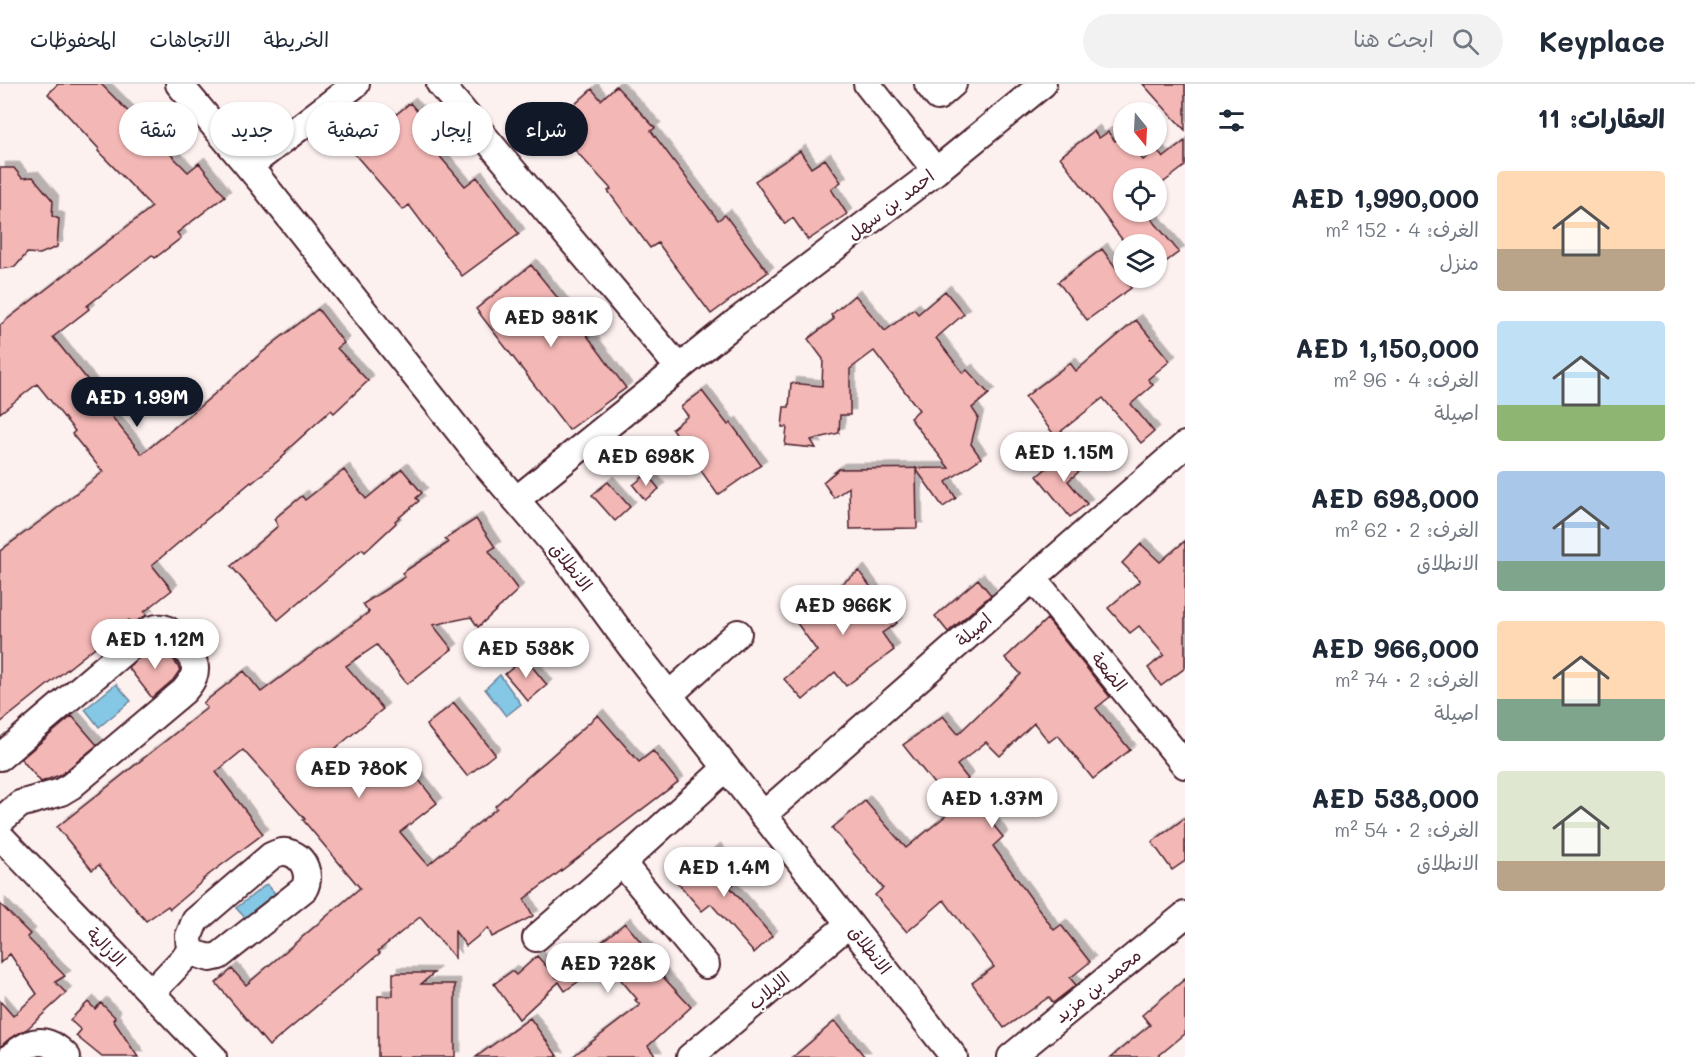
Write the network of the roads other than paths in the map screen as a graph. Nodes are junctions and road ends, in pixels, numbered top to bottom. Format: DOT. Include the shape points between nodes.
graph roads {
  1 [pos="179,84"];
  2 [pos="356,84"];
  3 [pos="440,84"];
  4 [pos="867,84"];
  5 [pos="928,84"];
  6 [pos="953,84"];
  7 [pos="1028,88"];
  8 [pos="249,166"];
  9 [pos="936,171"];
  10 [pos="679,368"];
  11 [pos="1185,446"];
  12 [pos="516,500"];
  13 [pos="1034,578"];
  14 [pos="738,633"];
  15 [pos="669,695"];
  16 [pos="0,757"];
  17 [pos="1185,765"];
  18 [pos="726,768"];
  19 [pos="763,815"];
  20 [pos="0,821"];
  21 [pos="0,837"];
  22 [pos="622,864"];
  23 [pos="1185,915"];
  24 [pos="849,924"];
  25 [pos="536,938"];
  26 [pos="190,952"];
  27 [pos="706,964"];
  28 [pos="151,993"];
  29 [pos="11,1057"];
  30 [pos="67,1057"];
  31 [pos="213,1057"];
  32 [pos="690,1057"];
  33 [pos="954,1057"];
  34 [pos="1011,1057"];
  1 -- 8 [label="street, الانطلاق"];
  2 -- 8 [label="street"];
  3 -- 10 [label="street"];
  4 -- 9 [label="street"];
  5 -- 6 [label="street" via="938,97"];
  7 -- 9 [label="street, احمد بن سهل"];
  8 -- 12 [label="street, الانطلاق"];
  9 -- 10 [label="street, احمد بن سهل"];
  10 -- 12 [label="street, احمد بن سهل"];
  11 -- 13 [label="street, اصيلة"];
  12 -- 15 [label="street, الانطلاق" via="565,557"];
  13 -- 17 [label="street, الضعة"];
  13 -- 19 [label="street, اصيلة"];
  14 -- 15 [label="street"];
  15 -- 18 [label="street, الانطلاق"];
  16 -- 20 [label="street" via="148,630 171,631 192,658 192,681 184,691 71,786 20,804"];
  18 -- 19 [label="street, الانطلاق"];
  18 -- 22 [label="street"];
  19 -- 24 [label="street, الانطلاق"];
  21 -- 28 [label="street, الازالية"];
  22 -- 25 [label="street"];
  22 -- 27 [label="street"];
  23 -- 34 [label="street, محمد بن مزيد"];
  24 -- 32 [label="street, اللبلاب"];
  24 -- 33 [label="street, الانطلاق"];
  26 -- 26 [label="street" via="210,958 219,956 304,889 308,874 301,860 290,852 271,856 195,921 189,936"];
  26 -- 28 [label="street"];
  28 -- 31 [label="street, الازالية"];
  29 -- 30 [label="street" via="21,1048 42,1041"];
}
